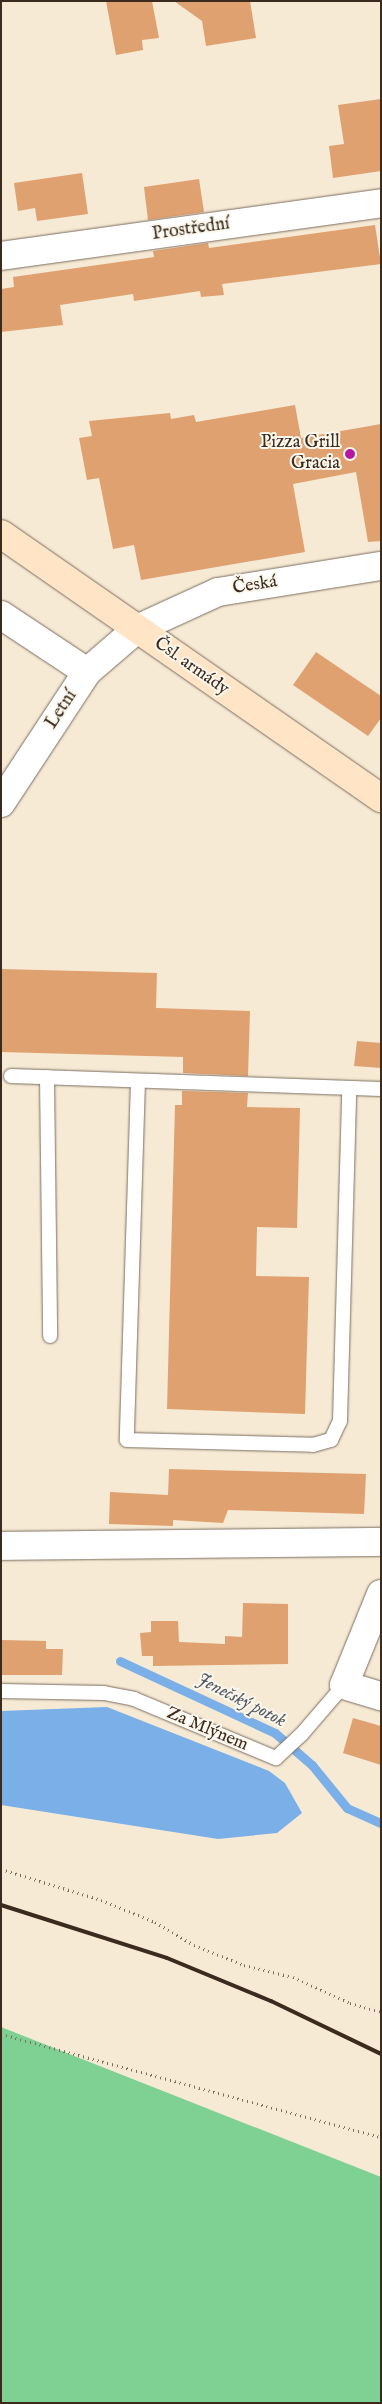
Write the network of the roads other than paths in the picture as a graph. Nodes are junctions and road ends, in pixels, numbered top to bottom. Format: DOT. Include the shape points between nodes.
graph roads {
  1 [pos="381,203"];
  2 [pos="1,256"];
  3 [pos="1,534"];
  4 [pos="381,566"];
  5 [pos="1,615"];
  6 [pos="137,629"];
  7 [pos="87,672"];
  8 [pos="381,798"];
  9 [pos="1,803"];
  10 [pos="11,1076"];
  11 [pos="47,1078"];
  12 [pos="138,1081"];
  13 [pos="350,1088"];
  14 [pos="381,1089"];
  15 [pos="50,1336"];
  16 [pos="381,1542"];
  17 [pos="1,1546"];
  18 [pos="381,1594"];
  19 [pos="344,1685"];
  20 [pos="1,1691"];
  21 [pos="381,1696"];
  1 -- 2 [label="street, Prostřední"];
  3 -- 6 [label="main road, Čsl. armády"];
  4 -- 6 [label="street, Česká" via="218,592"];
  5 -- 7 [label="street"];
  6 -- 7 [label="street, Letní"];
  6 -- 8 [label="main road, Čsl. armády"];
  7 -- 9 [label="street, Letní"];
  10 -- 11 [label="lane"];
  11 -- 12 [label="lane"];
  11 -- 15 [label="lane"];
  12 -- 13 [label="lane"];
  12 -- 13 [label="lane" via="127,1440 313,1444 332,1440 340,1421"];
  13 -- 14 [label="lane"];
  16 -- 17 [label="street"];
  18 -- 19 [label="street"];
  19 -- 20 [label="lane, Za Mlýnem" via="282,1755 269,1756 134,1700 104,1693"];
  19 -- 21 [label="street"];
}
